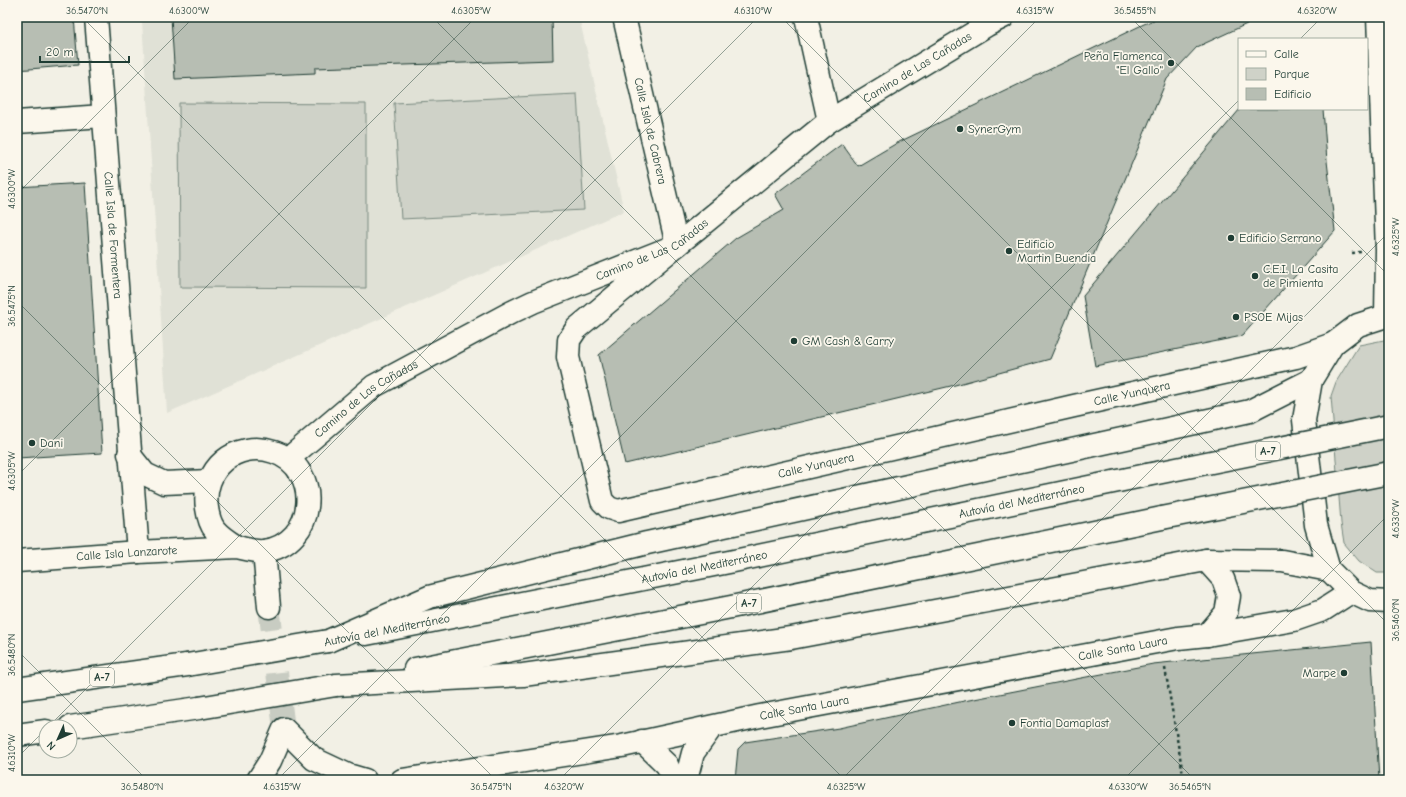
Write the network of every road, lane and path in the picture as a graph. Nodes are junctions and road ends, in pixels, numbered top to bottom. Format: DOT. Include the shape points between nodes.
graph roads {
  1 [pos="96,17"];
  2 [pos="624,17"];
  3 [pos="806,17"];
  4 [pos="1378,17"];
  5 [pos="992,20"];
  6 [pos="103,116"];
  7 [pos="829,121"];
  8 [pos="17,122"];
  9 [pos="677,245"];
  10 [pos="1388,259"];
  11 [pos="1388,316"];
  12 [pos="1332,344"];
  13 [pos="1311,380"];
  14 [pos="1389,426"];
  15 [pos="129,454"];
  16 [pos="288,459"];
  17 [pos="1389,473"];
  18 [pos="209,481"];
  19 [pos="237,547"];
  20 [pos="264,551"];
  21 [pos="138,552"];
  22 [pos="1206,560"];
  23 [pos="17,561"];
  24 [pos="1329,570"];
  25 [pos="1351,592"];
  26 [pos="1389,602"];
  27 [pos="269,607"];
  28 [pos="1208,635"];
  29 [pos="328,641"];
  30 [pos="1161,665"];
  31 [pos="336,685"];
  32 [pos="17,690"];
  33 [pos="78,726"];
  34 [pos="711,728"];
  35 [pos="38,732"];
  36 [pos="17,735"];
  37 [pos="642,741"];
  38 [pos="258,780"];
  39 [pos="365,780"];
  40 [pos="402,780"];
  41 [pos="674,780"];
  42 [pos="686,780"];
  43 [pos="1184,780"];
  1 -- 6 [label="main road, Calle Isla de Formentera"];
  2 -- 9 [label="main road, Calle Isla de Cabrera"];
  3 -- 7 [label="main road"];
  4 -- 10 [label="main road"];
  5 -- 7 [label="main road, Camino de Las Cañadas"];
  6 -- 8 [label="main road"];
  6 -- 15 [label="main road, Calle Isla de Formentera"];
  7 -- 9 [label="main road, Camino de Las Cañadas"];
  9 -- 12 [label="main road, Calle Yunquera" via="577,328 569,340 568,357 602,501 609,508 618,511 1296,357"];
  9 -- 16 [label="main road, Camino de Las Cañadas" via="533,302 374,386"];
  10 -- 11 [label="main road"];
  11 -- 12 [label="main road" via="1358,325"];
  12 -- 13 [label="main road"];
  13 -- 24 [label="main road" via="1304,420 1316,525"];
  13 -- 29 [label="main road" via="1250,411 647,542 429,597"];
  14 -- 29 [label="main road, Autovía del Mediterráneo / A-7, bridge" via="714,565"];
  15 -- 18 [label="main road" via="146,474 164,483"];
  15 -- 21 [label="main road, Calle Isla de Formentera"];
  16 -- 18 [label="main road" via="274,452 242,450 228,457"];
  16 -- 20 [label="main road" via="300,472 307,488 308,505 304,521 294,535 280,546"];
  17 -- 31 [label="main road, A-7, bridge"];
  18 -- 19 [label="main road" via="205,498 214,529 226,541"];
  19 -- 20 [label="main road" via="250,551"];
  19 -- 21 [label="main road, Calle Isla Lanzarote"];
  20 -- 27 [label="main road"];
  21 -- 23 [label="main road, Calle Isla Lanzarote"];
  22 -- 24 [label="main road" via="1282,561"];
  22 -- 28 [label="main road" via="1222,579 1229,596 1226,613"];
  22 -- 31 [label="main road" via="791,638 523,675"];
  24 -- 25 [label="main road"];
  25 -- 26 [label="main road" via="1370,601"];
  25 -- 28 [label="main road, Calle Santa Laura" via="1323,610 1294,620"];
  28 -- 34 [label="main road, Calle Santa Laura" via="1124,648"];
  29 -- 32 [label="main road, Autovía del Mediterráneo / A-7, bridge"];
  30 -- 43 [label="path" via="1165,668"];
  31 -- 33 [label="main road, A-7, bridge"];
  34 -- 37 [label="main road, Calle Santa Laura"];
  34 -- 42 [label="main road" via="693,753"];
  35 -- 36 [label="main road"];
  37 -- 40 [label="main road, Calle Santa Laura"];
  37 -- 41 [label="main road" via="667,765"];
  38 -- 39 [label="main road" via="270,761 284,729 314,759"];
}
